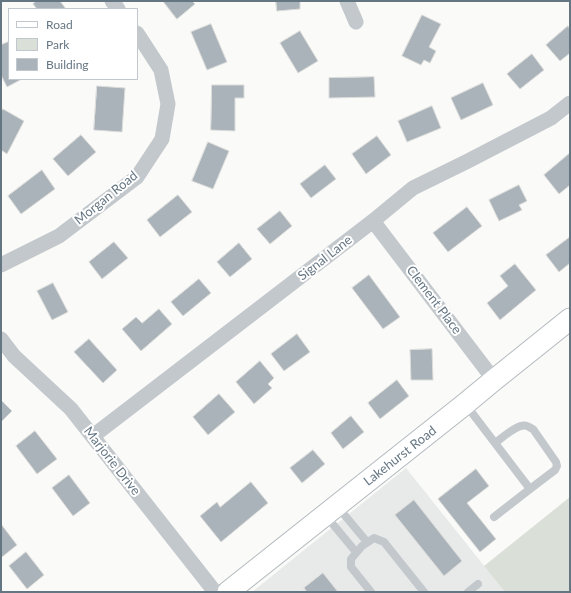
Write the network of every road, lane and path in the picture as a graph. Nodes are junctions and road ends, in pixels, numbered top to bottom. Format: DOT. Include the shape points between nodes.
graph roads {
  1 [pos="347,1"];
  2 [pos="356,22"];
  3 [pos="138,36"];
  4 [pos="570,103"];
  5 [pos="373,221"];
  6 [pos="1,265"];
  7 [pos="570,319"];
  8 [pos="1,339"];
  9 [pos="494,380"];
  10 [pos="465,404"];
  11 [pos="93,436"];
  12 [pos="495,443"];
  13 [pos="530,490"];
  14 [pos="331,511"];
  15 [pos="494,518"];
  16 [pos="367,542"];
  17 [pos="356,552"];
  18 [pos="478,584"];
  19 [pos="215,592"];
  20 [pos="228,592"];
  21 [pos="371,592"];
  22 [pos="424,592"];
  23 [pos="468,592"];
  1 -- 2 [label="street"];
  3 -- 6 [label="street, Morgan Road" via="161,70 168,104 162,139 137,177 59,236"];
  4 -- 5 [label="street, Signal Lane" via="551,118 413,188"];
  5 -- 9 [label="street, Clement Place"];
  5 -- 11 [label="street, Signal Lane"];
  7 -- 9 [label="main road, Lakehurst Road"];
  8 -- 11 [label="street, Marjorie Drive" via="14,356 71,409"];
  9 -- 10 [label="main road, Lakehurst Road"];
  10 -- 12 [label="lane"];
  10 -- 14 [label="main road, Lakehurst Road"];
  11 -- 19 [label="street, Marjorie Drive"];
  12 -- 13 [label="lane"];
  12 -- 13 [label="lane" via="521,425 533,430 557,466"];
  13 -- 15 [label="lane"];
  14 -- 16 [label="lane"];
  14 -- 17 [label="lane"];
  14 -- 20 [label="main road, Lakehurst Road"];
  16 -- 17 [label="lane"];
  16 -- 22 [label="lane" via="374,538 384,542"];
  17 -- 21 [label="lane" via="350,559 351,567"];
  18 -- 23 [label="lane"];
}
